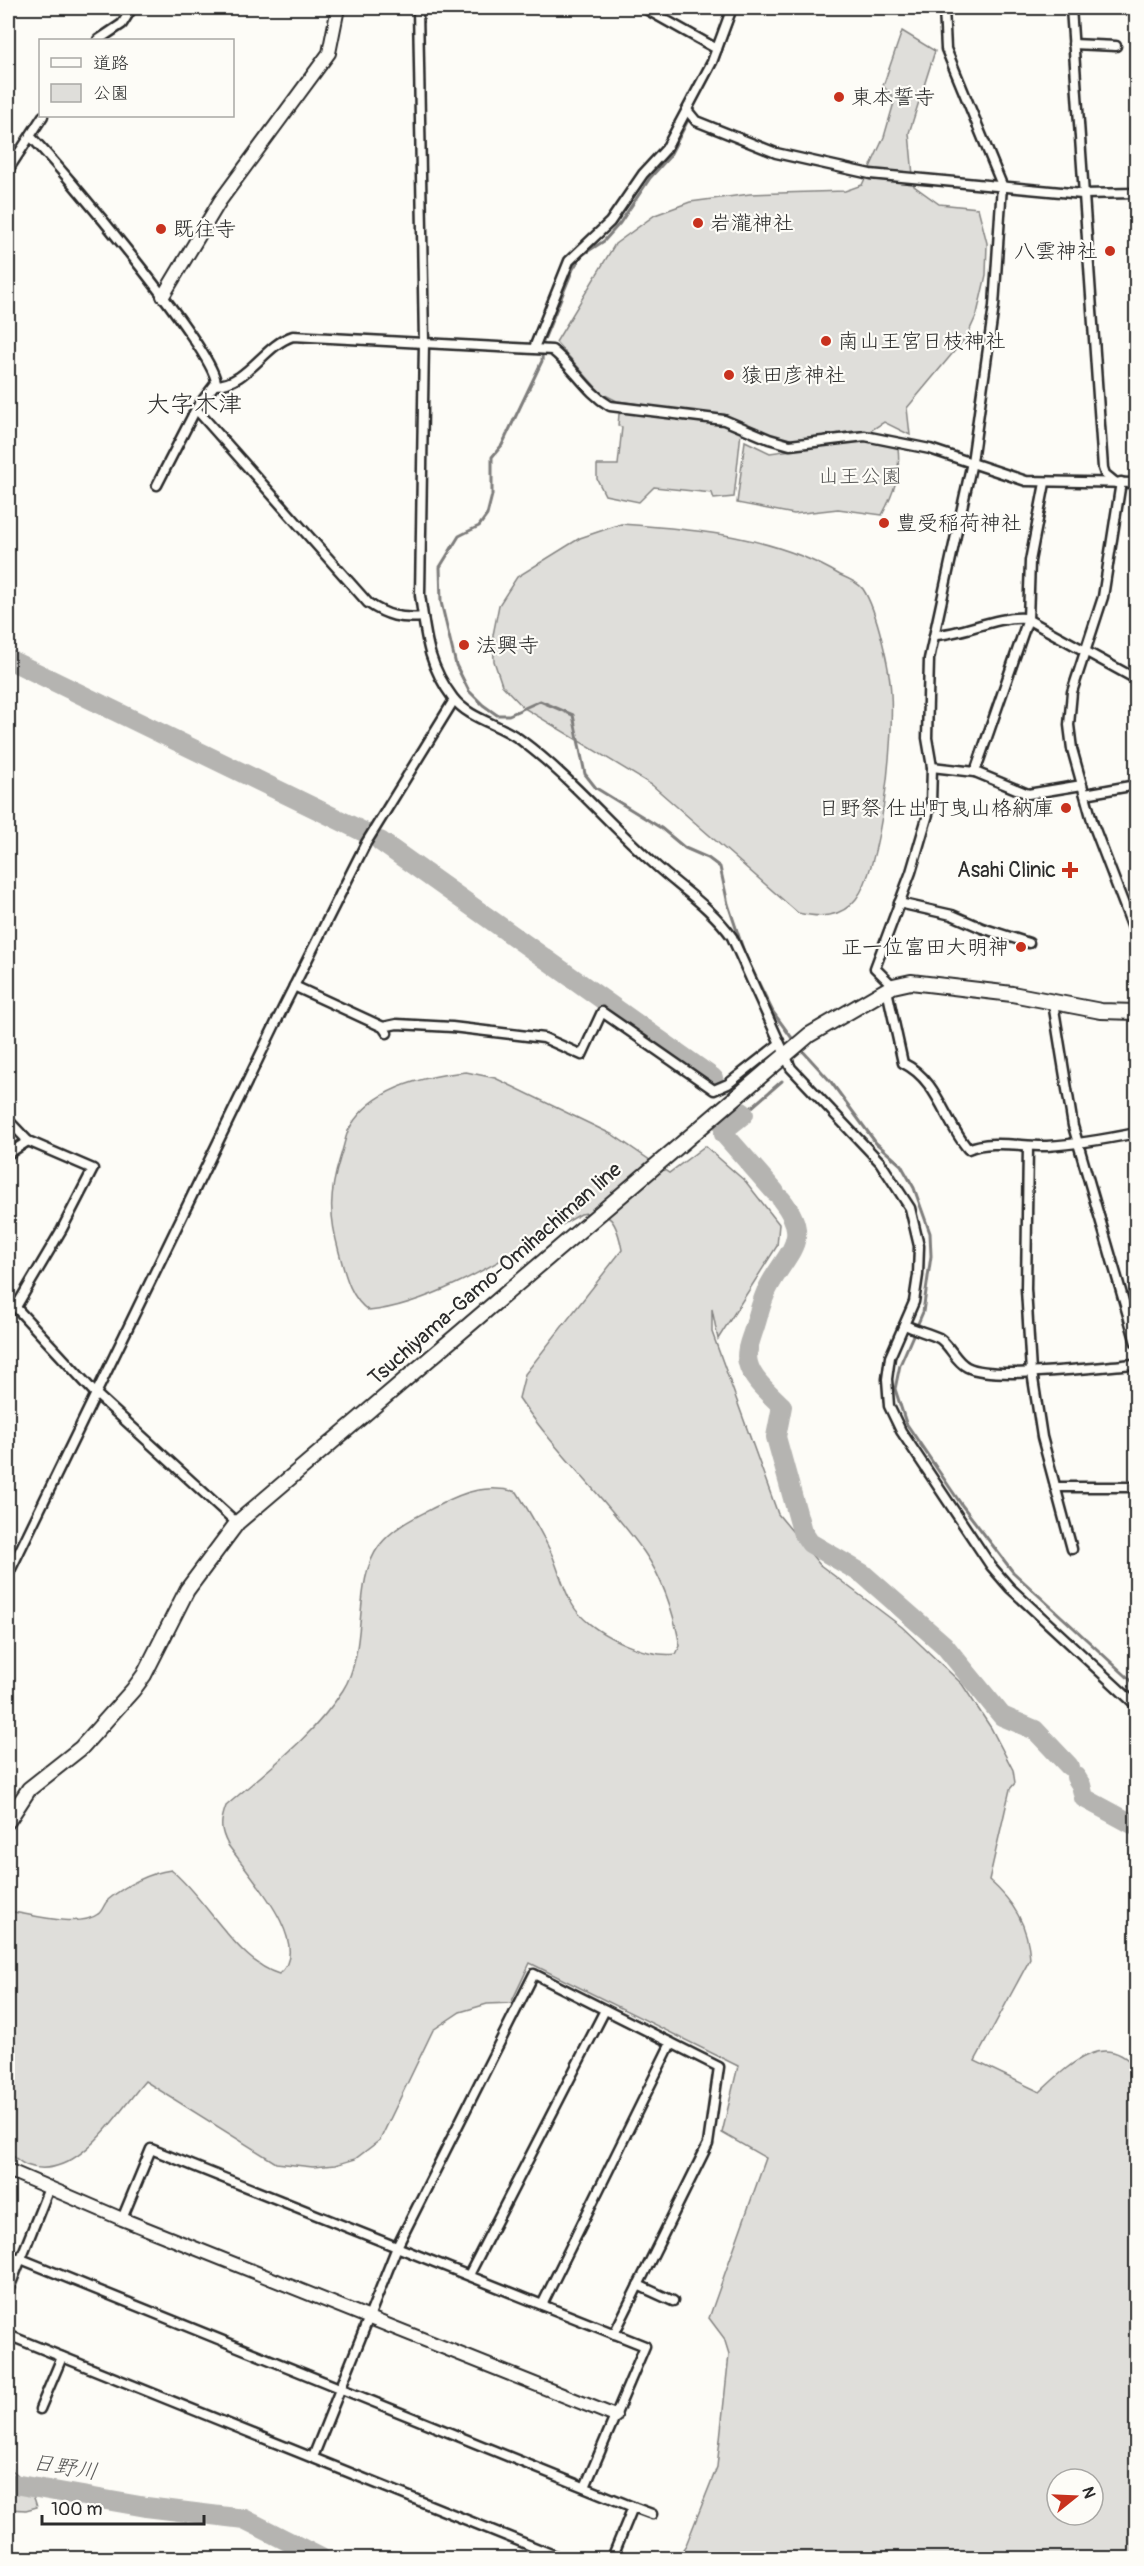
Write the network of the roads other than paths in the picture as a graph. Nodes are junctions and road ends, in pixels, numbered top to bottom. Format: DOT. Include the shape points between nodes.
graph roads {
  1 [pos="132,8"];
  2 [pos="338,8"];
  3 [pos="418,8"];
  4 [pos="644,8"];
  5 [pos="732,8"];
  6 [pos="944,8"];
  7 [pos="1071,8"];
  8 [pos="100,39"];
  9 [pos="1073,44"];
  10 [pos="1116,46"];
  11 [pos="717,49"];
  12 [pos="687,110"];
  13 [pos="42,117"];
  14 [pos="31,137"];
  15 [pos="8,170"];
  16 [pos="1002,186"];
  17 [pos="1137,193"];
  18 [pos="1082,194"];
  19 [pos="163,296"];
  20 [pos="424,342"];
  21 [pos="536,349"];
  22 [pos="215,385"];
  23 [pos="196,409"];
  24 [pos="972,462"];
  25 [pos="1045,483"];
  26 [pos="1119,483"];
  27 [pos="1137,483"];
  28 [pos="157,485"];
  29 [pos="423,617"];
  30 [pos="1028,619"];
  31 [pos="934,635"];
  32 [pos="1088,651"];
  33 [pos="1137,679"];
  34 [pos="454,700"];
  35 [pos="932,767"];
  36 [pos="975,772"];
  37 [pos="1137,785"];
  38 [pos="1083,790"];
  39 [pos="899,903"];
  40 [pos="1137,936"];
  41 [pos="1029,943"];
  42 [pos="294,986"];
  43 [pos="890,988"];
  44 [pos="1053,1003"];
  45 [pos="1137,1012"];
  46 [pos="784,1050"];
  47 [pos="8,1120"];
  48 [pos="1137,1133"];
  49 [pos="28,1141"];
  50 [pos="1077,1144"];
  51 [pos="1028,1146"];
  52 [pos="8,1154"];
  53 [pos="8,1299"];
  54 [pos="16,1307"];
  55 [pos="907,1326"];
  56 [pos="1137,1343"];
  57 [pos="1137,1364"];
  58 [pos="1032,1372"];
  59 [pos="95,1393"];
  60 [pos="1055,1487"];
  61 [pos="1137,1487"];
  62 [pos="237,1523"];
  63 [pos="1072,1549"];
  64 [pos="8,1575"];
  65 [pos="1137,1705"];
  66 [pos="8,1821"];
  67 [pos="605,2010"];
  68 [pos="671,2043"];
  69 [pos="8,2170"];
  70 [pos="50,2188"];
  71 [pos="122,2219"];
  72 [pos="397,2247"];
  73 [pos="8,2255"];
  74 [pos="21,2259"];
  75 [pos="469,2275"];
  76 [pos="638,2285"];
  77 [pos="8,2291"];
  78 [pos="673,2301"];
  79 [pos="542,2305"];
  80 [pos="369,2318"];
  81 [pos="614,2334"];
  82 [pos="8,2335"];
  83 [pos="62,2357"];
  84 [pos="341,2388"];
  85 [pos="40,2409"];
  86 [pos="615,2416"];
  87 [pos="313,2457"];
  88 [pos="585,2487"];
  89 [pos="633,2507"];
  90 [pos="652,2514"];
  91 [pos="561,2559"];
  92 [pos="612,2559"];
  1 -- 8 [label="street" via="122,24"];
  2 -- 19 [label="street" via="329,53 220,201"];
  3 -- 20 [label="street"];
  4 -- 11 [label="street"];
  5 -- 11 [label="street"];
  6 -- 16 [label="street" via="946,49"];
  7 -- 9 [label="street"];
  9 -- 10 [label="street"];
  9 -- 18 [label="street"];
  11 -- 12 [label="street"];
  12 -- 16 [label="street" via="696,121 712,128 776,153 815,163 888,177"];
  12 -- 21 [label="street" via="666,149 618,211 569,261"];
  13 -- 14 [label="street"];
  14 -- 15 [label="street"];
  14 -- 19 [label="street"];
  16 -- 18 [label="street"];
  16 -- 24 [label="street" via="994,306"];
  17 -- 18 [label="street"];
  18 -- 26 [label="street" via="1103,468 1104,474"];
  19 -- 22 [label="street" via="206,357 214,372"];
  20 -- 21 [label="street"];
  20 -- 22 [label="street" via="293,336 274,345 225,385"];
  20 -- 29 [label="street" via="420,595"];
  21 -- 24 [label="street" via="550,350 564,359 598,399 610,406 724,420 790,445 865,436 930,448"];
  22 -- 23 [label="street"];
  23 -- 28 [label="street"];
  23 -- 29 [label="street" via="368,603 403,619"];
  24 -- 25 [label="street" via="1026,481"];
  24 -- 31 [label="street"];
  25 -- 26 [label="street"];
  25 -- 30 [label="street" via="1030,561"];
  26 -- 27 [label="street"];
  26 -- 32 [label="street" via="1109,567"];
  29 -- 34 [label="street" via="430,658"];
  30 -- 31 [label="street" via="1007,618"];
  30 -- 32 [label="street"];
  30 -- 36 [label="street"];
  31 -- 35 [label="street" via="929,659 927,738"];
  32 -- 33 [label="street"];
  32 -- 38 [label="street" via="1070,708 1070,736"];
  34 -- 42 [label="street" via="366,843"];
  34 -- 46 [label="street" via="486,722 507,730 537,753 653,863 719,919 732,937"];
  35 -- 36 [label="street"];
  35 -- 39 [label="street" via="931,804"];
  36 -- 38 [label="street" via="1028,794"];
  37 -- 38 [label="street"];
  38 -- 40 [label="street" via="1106,861"];
  39 -- 41 [label="street" via="952,915"];
  39 -- 43 [label="street" via="875,968"];
  42 -- 46 [label="street" via="385,1030 397,1024 544,1038 582,1054 602,1012 714,1090"];
  42 -- 59 [label="street"];
  43 -- 44 [label="main road, Tsuchiyama-Gamo-Omihachiman line" via="929,983"];
  43 -- 46 [label="main road, Tsuchiyama-Gamo-Omihachiman line"];
  43 -- 51 [label="street" via="903,1063 919,1071 933,1088 968,1149 980,1144"];
  44 -- 45 [label="main road, Tsuchiyama-Gamo-Omihachiman line"];
  44 -- 50 [label="street" via="1062,1074"];
  46 -- 55 [label="street" via="791,1068 880,1162 910,1208 919,1246 914,1302"];
  46 -- 62 [label="main road, Tsuchiyama-Gamo-Omihachiman line"];
  47 -- 49 [label="street"];
  48 -- 50 [label="street"];
  49 -- 52 [label="street"];
  49 -- 54 [label="street" via="93,1169 63,1229"];
  50 -- 51 [label="street"];
  50 -- 56 [label="street"];
  51 -- 58 [label="street" via="1026,1289"];
  53 -- 54 [label="street"];
  54 -- 59 [label="street"];
  55 -- 58 [label="street" via="940,1339 958,1361 971,1369"];
  55 -- 65 [label="street" via="890,1358 887,1379 890,1406 900,1431 997,1573"];
  57 -- 58 [label="street"];
  58 -- 60 [label="street"];
  59 -- 62 [label="street"];
  59 -- 64 [label="street"];
  60 -- 61 [label="street"];
  60 -- 63 [label="street"];
  62 -- 66 [label="main road, Tsuchiyama-Gamo-Omihachiman line" via="187,1590 133,1690 81,1748 29,1788"];
  67 -- 68 [label="street"];
  67 -- 72 [label="street" via="534,1974"];
  67 -- 75 [label="street"];
  68 -- 76 [label="street" via="719,2067 718,2078 708,2144"];
  68 -- 79 [label="street"];
  69 -- 70 [label="street"];
  70 -- 71 [label="street"];
  70 -- 74 [label="street"];
  71 -- 72 [label="street" via="151,2149"];
  71 -- 80 [label="street"];
  72 -- 75 [label="street"];
  72 -- 80 [label="street"];
  73 -- 74 [label="street"];
  74 -- 77 [label="street"];
  74 -- 84 [label="street"];
  75 -- 79 [label="street"];
  76 -- 78 [label="street"];
  76 -- 81 [label="street"];
  79 -- 81 [label="street"];
  80 -- 84 [label="street"];
  80 -- 86 [label="street"];
  81 -- 86 [label="street" via="645,2346"];
  82 -- 83 [label="street"];
  83 -- 85 [label="street"];
  83 -- 87 [label="street"];
  84 -- 87 [label="street"];
  84 -- 88 [label="street"];
  86 -- 88 [label="street"];
  87 -- 91 [label="street"];
  88 -- 89 [label="street"];
  89 -- 90 [label="street"];
  89 -- 92 [label="street"];
}
